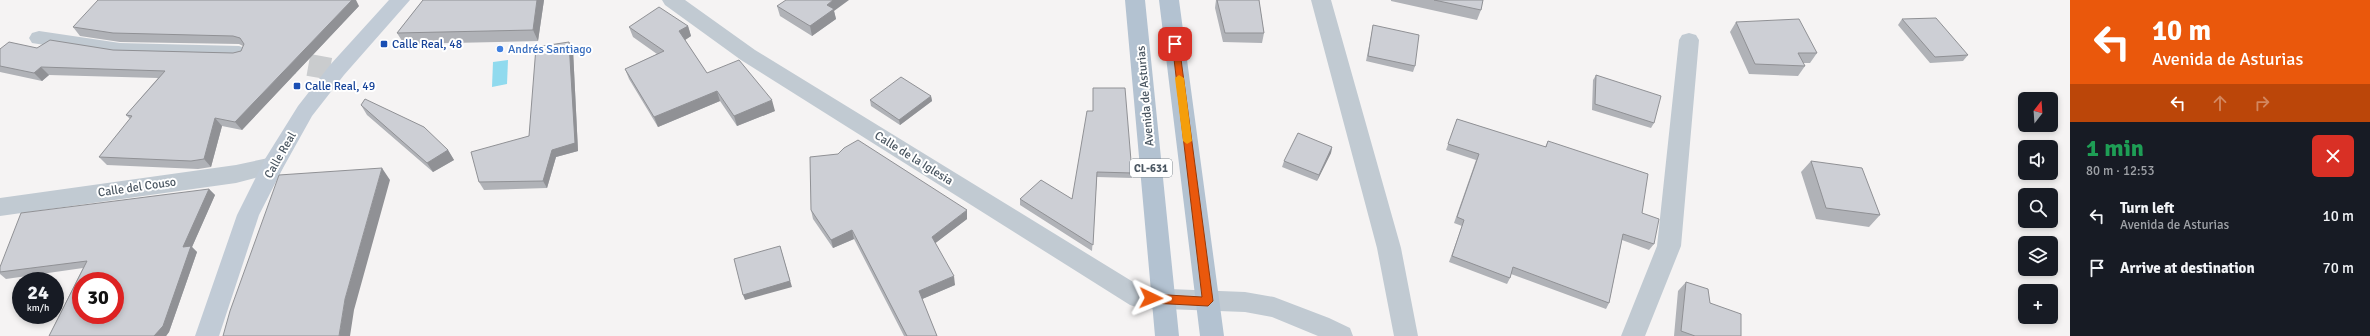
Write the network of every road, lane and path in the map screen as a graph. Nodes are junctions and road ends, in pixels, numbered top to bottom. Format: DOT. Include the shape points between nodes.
graph roads {
  1 [pos="400,0"];
  2 [pos="672,0"];
  3 [pos="1135,0"];
  4 [pos="1169,0"];
  5 [pos="1321,0"];
  6 [pos="39,38"];
  7 [pos="1689,40"];
  8 [pos="239,53"];
  9 [pos="273,165"];
  10 [pos="0,207"];
  11 [pos="1163,299"];
  12 [pos="1208,301"];
  13 [pos="207,336"];
  14 [pos="1167,336"];
  15 [pos="1212,336"];
  16 [pos="1341,336"];
  17 [pos="1406,336"];
  18 [pos="1633,336"];
  1 -- 9 [label="main road, Calle Real" via="336,70 305,111"];
  2 -- 11 [label="street, Calle de la Iglesia" via="748,55 1139,298"];
  3 -- 11 [label="main road, Avenida de Asturias / CL-631"];
  4 -- 12 [label="main road, CL-631"];
  5 -- 17 [label="street" via="1389,248"];
  6 -- 8 [label="street" via="120,50"];
  7 -- 18 [label="street" via="1669,246"];
  9 -- 10 [label="street, Calle del Couso" via="236,174"];
  9 -- 13 [label="main road, Calle Real" via="248,215"];
  11 -- 12 [label="street, Calle de la Iglesia"];
  11 -- 14 [label="main road, Avenida de Asturias / CL-631"];
  12 -- 15 [label="main road, CL-631"];
  12 -- 16 [label="street, Calle de la Iglesia" via="1245,302 1274,307"];
}
